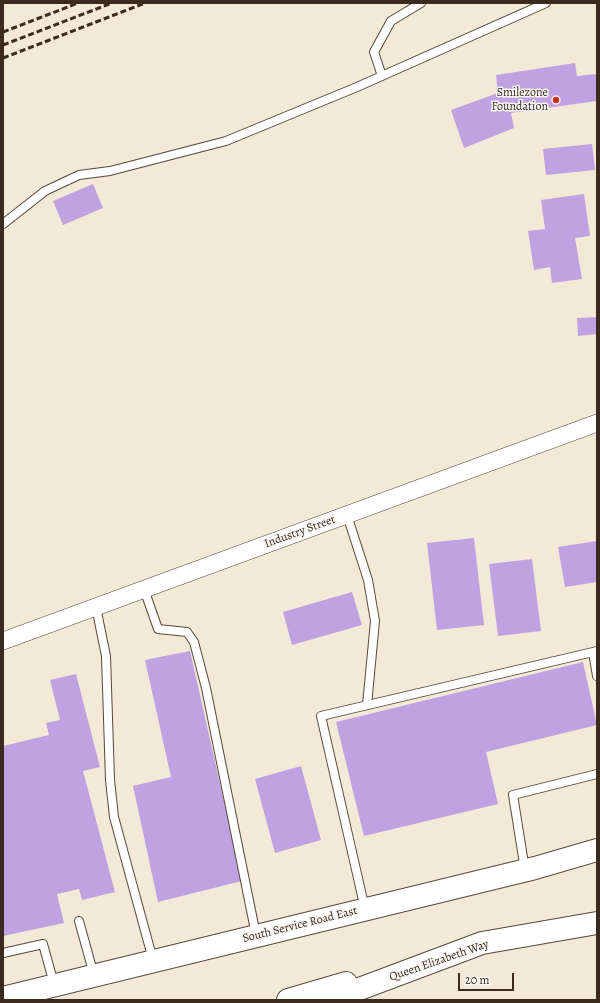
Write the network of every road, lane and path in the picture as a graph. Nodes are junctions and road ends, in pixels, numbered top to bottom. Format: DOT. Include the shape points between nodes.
graph roads {
  1 [pos="421,3"];
  2 [pos="546,3"];
  3 [pos="382,76"];
  4 [pos="3,224"];
  5 [pos="597,423"];
  6 [pos="347,515"];
  7 [pos="144,589"];
  8 [pos="96,607"];
  9 [pos="3,641"];
  10 [pos="595,652"];
  11 [pos="597,676"];
  12 [pos="367,705"];
  13 [pos="597,774"];
  14 [pos="597,850"];
  15 [pos="525,871"];
  16 [pos="365,910"];
  17 [pos="79,921"];
  18 [pos="597,923"];
  19 [pos="256,936"];
  20 [pos="482,943"];
  21 [pos="3,953"];
  22 [pos="154,961"];
  23 [pos="94,975"];
  24 [pos="54,985"];
  25 [pos="3,998"];
  26 [pos="288,1000"];
  27 [pos="330,1000"];
  1 -- 3 [label="lane" via="392,21 374,52"];
  2 -- 3 [label="lane"];
  3 -- 4 [label="lane" via="226,141 110,171 79,175 45,191"];
  5 -- 6 [label="street, Industry Street"];
  6 -- 7 [label="street, Industry Street"];
  6 -- 12 [label="lane" via="368,580 375,621"];
  7 -- 8 [label="street, Industry Street"];
  7 -- 19 [label="lane" via="158,629 187,632 194,642 206,688"];
  8 -- 9 [label="street, Industry Street"];
  8 -- 22 [label="lane" via="106,656 110,780 114,817"];
  10 -- 11 [label="lane"];
  10 -- 12 [label="lane"];
  12 -- 16 [label="lane" via="320,716"];
  13 -- 15 [label="lane" via="513,795"];
  14 -- 15 [label="main road, South Service Road East"];
  15 -- 16 [label="main road, South Service Road East"];
  16 -- 19 [label="main road, South Service Road East"];
  17 -- 23 [label="lane"];
  18 -- 20 [label="main road, Queen Elizabeth Way"];
  19 -- 22 [label="main road, South Service Road East"];
  20 -- 26 [label="main road"];
  20 -- 27 [label="main road, Queen Elizabeth Way"];
  21 -- 24 [label="lane" via="43,944"];
  22 -- 23 [label="main road, South Service Road East"];
  23 -- 24 [label="main road, South Service Road East"];
  24 -- 25 [label="main road, South Service Road East"];
}
